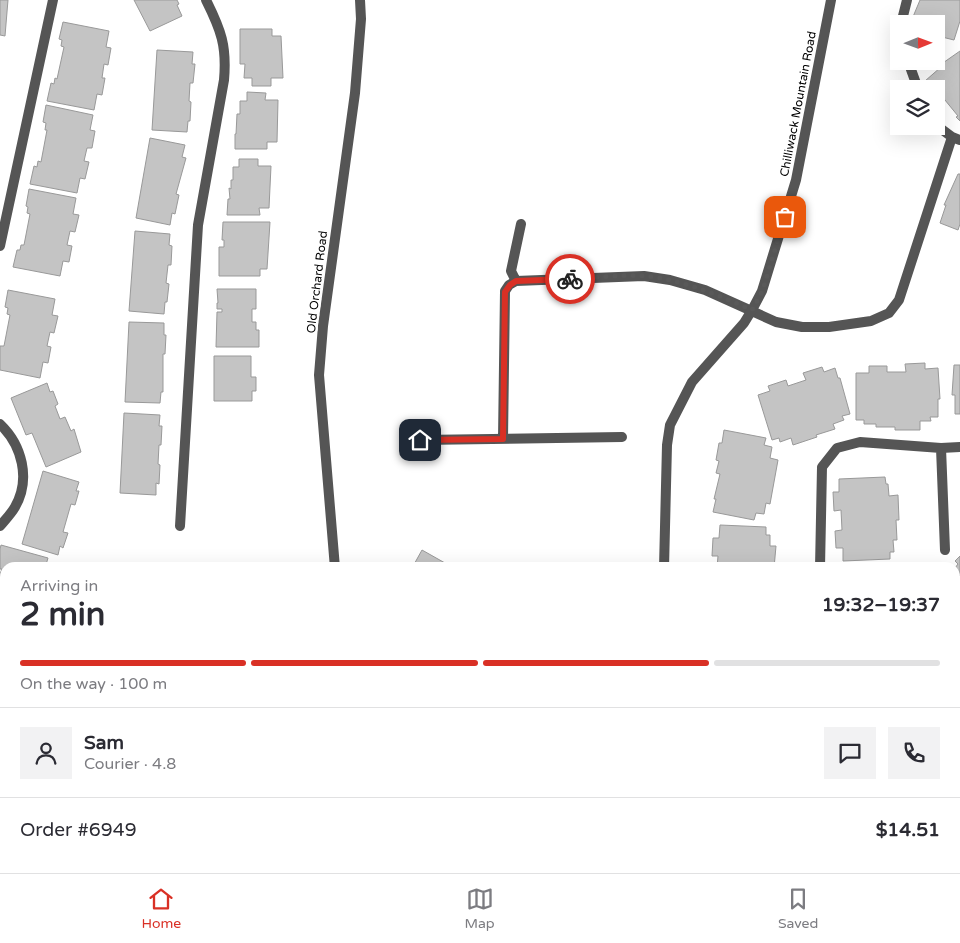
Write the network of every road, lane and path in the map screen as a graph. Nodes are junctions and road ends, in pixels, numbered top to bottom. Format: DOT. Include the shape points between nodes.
graph roads {
  1 [pos="54,0"];
  2 [pos="206,0"];
  3 [pos="360,0"];
  4 [pos="831,0"];
  5 [pos="907,0"];
  6 [pos="903,15"];
  7 [pos="945,131"];
  8 [pos="956,138"];
  9 [pos="522,224"];
  10 [pos="0,246"];
  11 [pos="516,281"];
  12 [pos="752,310"];
  13 [pos="0,424"];
  14 [pos="622,437"];
  15 [pos="503,439"];
  16 [pos="420,440"];
  17 [pos="960,447"];
  18 [pos="941,448"];
  19 [pos="0,526"];
  20 [pos="180,526"];
  21 [pos="945,550"];
  22 [pos="335,562"];
  23 [pos="664,562"];
  24 [pos="820,562"];
  1 -- 10 [label="street"];
  2 -- 20 [label="street" via="224,42 226,61 198,225"];
  3 -- 22 [label="street, Old Orchard Road" via="355,93 319,375"];
  4 -- 12 [label="street, Chilliwack Mountain Road" via="796,180 762,292"];
  5 -- 6 [label="street"];
  7 -- 8 [label="street"];
  8 -- 12 [label="street" via="900,300 889,313 871,321 829,327 776,322"];
  9 -- 11 [label="street" via="511,272"];
  11 -- 12 [label="street" via="644,276 705,290"];
  11 -- 15 [label="street" via="505,292"];
  12 -- 23 [label="street, Chilliwack Mountain Road" via="692,382 670,425"];
  13 -- 19 [label="street" via="15,442 22,460 23,475 15,507"];
  14 -- 15 [label="street"];
  15 -- 16 [label="street"];
  17 -- 18 [label="street"];
  18 -- 21 [label="street"];
  18 -- 24 [label="street" via="860,442 837,448 822,467"];
}
